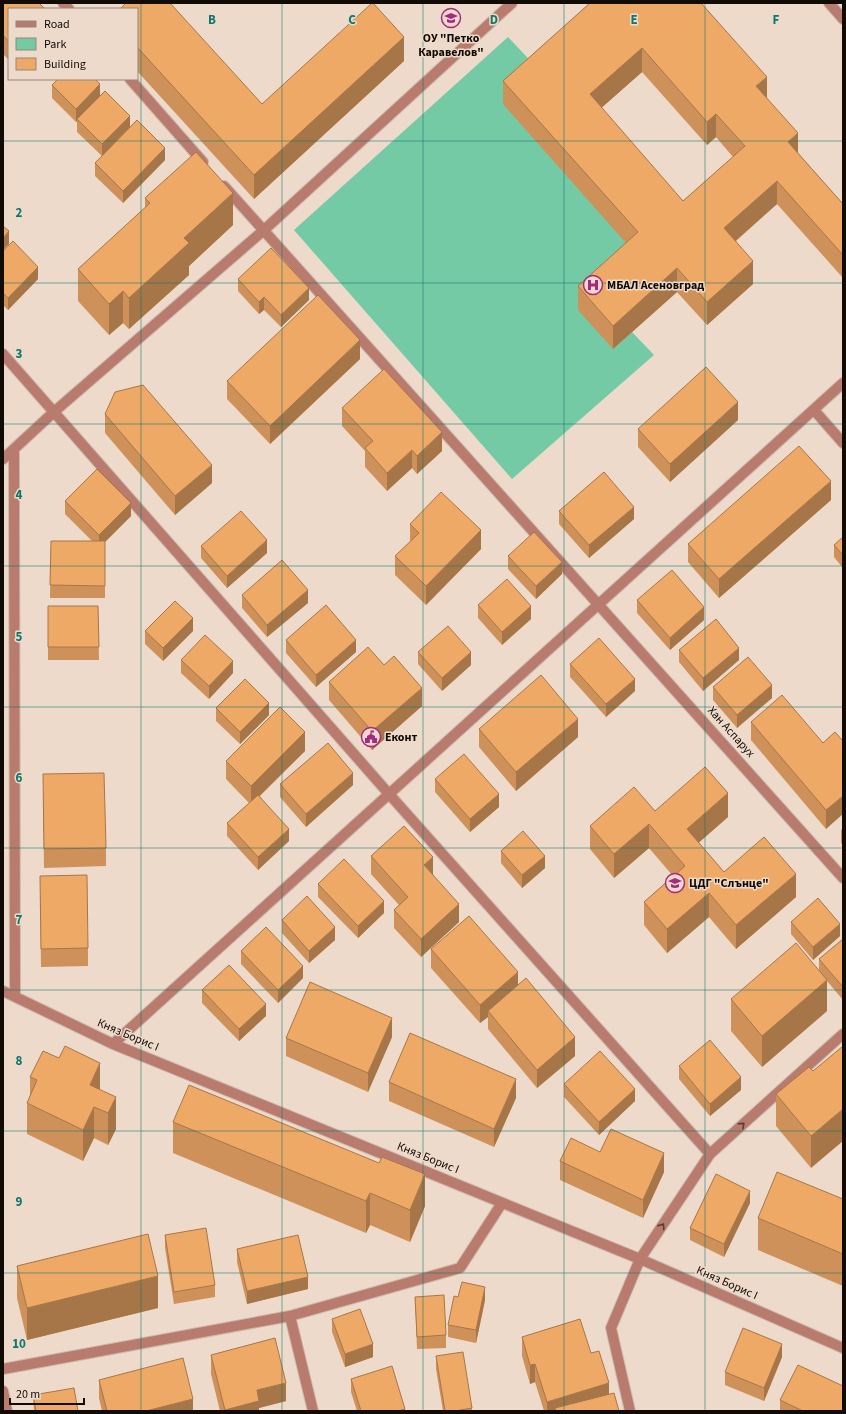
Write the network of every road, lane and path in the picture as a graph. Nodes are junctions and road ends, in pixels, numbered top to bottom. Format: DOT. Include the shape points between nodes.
graph roads {
  1 [pos="512,3"];
  2 [pos="829,3"];
  3 [pos="843,19"];
  4 [pos="131,80"];
  5 [pos="207,166"];
  6 [pos="218,178"];
  7 [pos="264,230"];
  8 [pos="3,354"];
  9 [pos="843,383"];
  10 [pos="814,410"];
  11 [pos="55,412"];
  12 [pos="843,443"];
  13 [pos="14,449"];
  14 [pos="3,459"];
  15 [pos="599,604"];
  16 [pos="388,794"];
  17 [pos="843,878"];
  18 [pos="3,991"];
  19 [pos="15,996"];
  20 [pos="843,1034"];
  21 [pos="113,1044"];
  22 [pos="710,1154"];
  23 [pos="502,1202"];
  24 [pos="640,1259"];
  25 [pos="290,1316"];
  26 [pos="843,1348"];
  27 [pos="3,1369"];
  28 [pos="3,1391"];
  29 [pos="7,1411"];
  30 [pos="313,1411"];
  31 [pos="630,1411"];
  1 -- 7 [label="street"];
  2 -- 3 [label="street"];
  4 -- 5 [label="street"];
  6 -- 7 [label="street, Хан Аспарух"];
  7 -- 11 [label="street"];
  7 -- 15 [label="street, Хан Аспарух"];
  8 -- 11 [label="street"];
  9 -- 10 [label="street"];
  10 -- 12 [label="street"];
  10 -- 15 [label="street"];
  11 -- 13 [label="street"];
  11 -- 16 [label="street"];
  13 -- 14 [label="street"];
  13 -- 19 [label="street"];
  15 -- 16 [label="street"];
  15 -- 17 [label="street, Хан Аспарух"];
  16 -- 21 [label="street"];
  16 -- 22 [label="street"];
  18 -- 19 [label="street, Княз Борис I"];
  19 -- 21 [label="street, Княз Борис I"];
  22 -- 20 [label="street, one-way"];
  21 -- 23 [label="street, Княз Борис I"];
  24 -- 22 [label="street, one-way"];
  23 -- 24 [label="street, Княз Борис I"];
  23 -- 25 [label="street" via="460,1268"];
  24 -- 26 [label="street, Княз Борис I"];
  24 -- 31 [label="street" via="611,1328"];
  25 -- 27 [label="street"];
  25 -- 30 [label="street"];
  28 -- 29 [label="street"];
}
